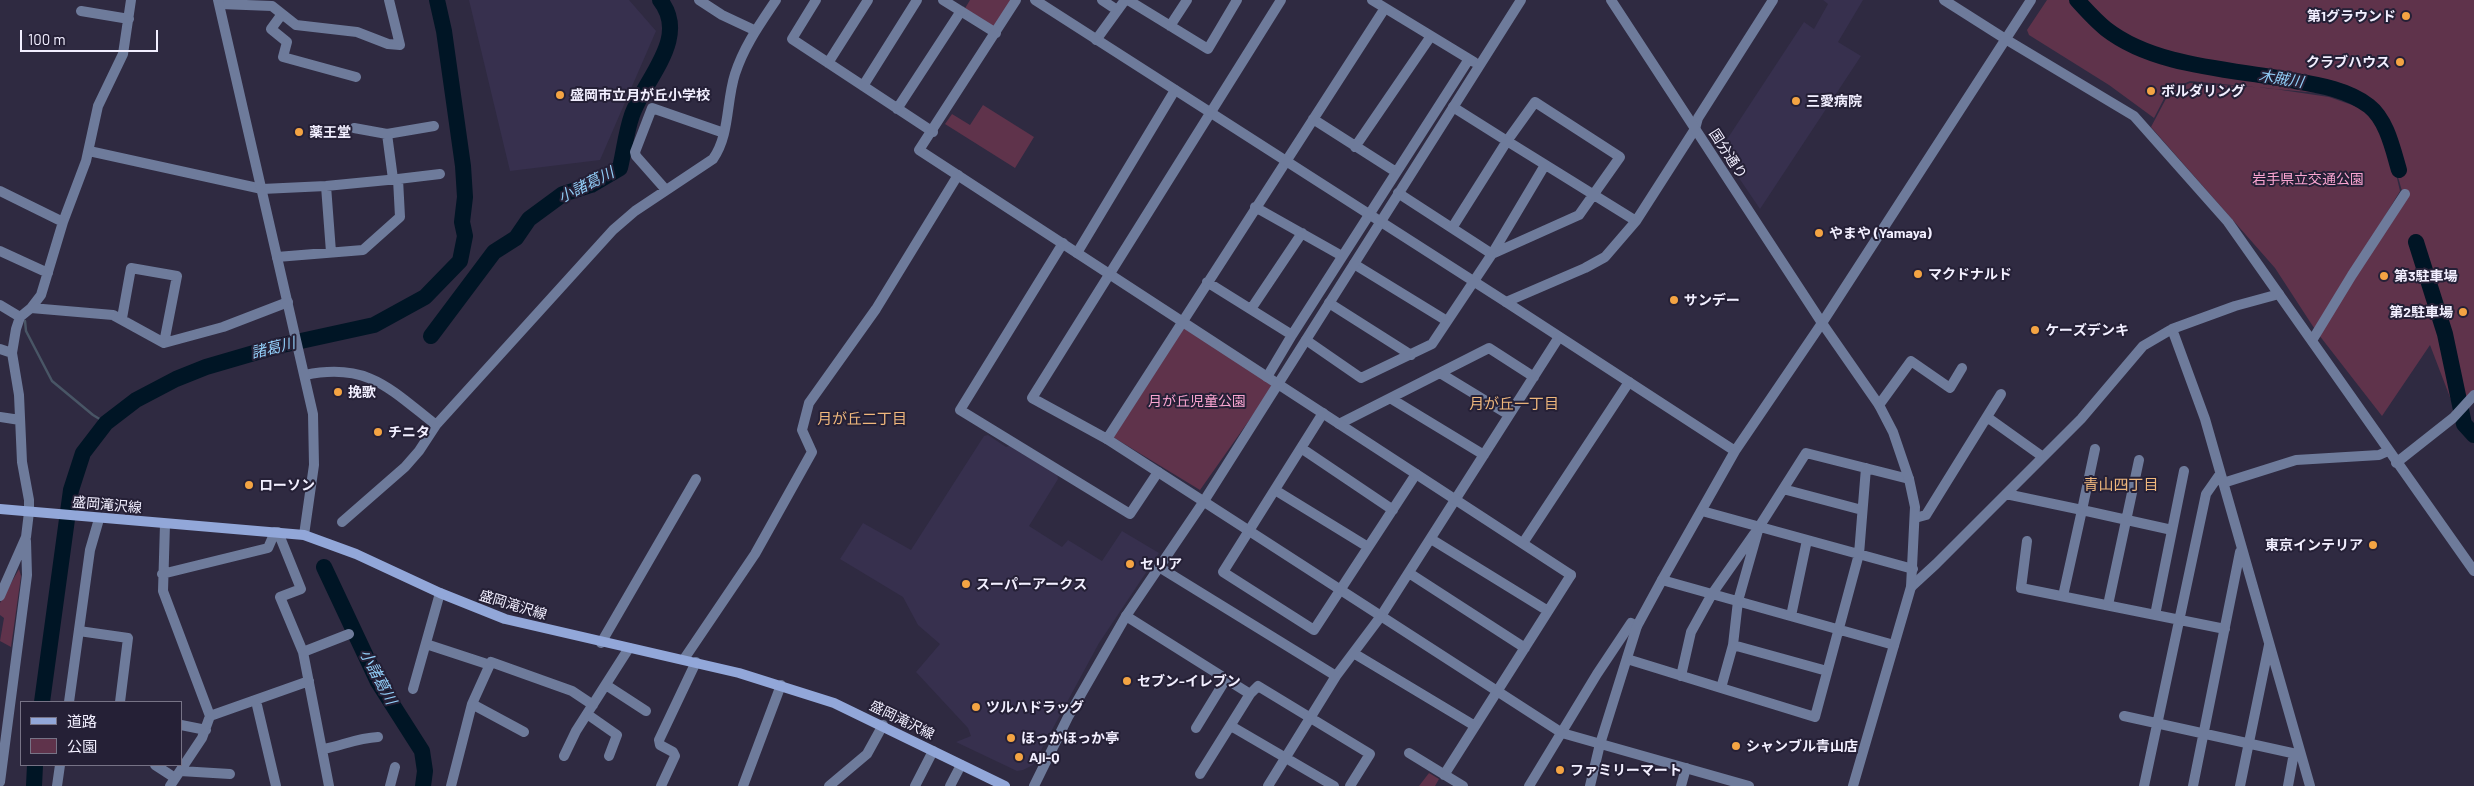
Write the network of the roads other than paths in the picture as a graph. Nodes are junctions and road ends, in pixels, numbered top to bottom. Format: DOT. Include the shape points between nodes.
graph roads {
  1 [pos="131,0"];
  2 [pos="389,0"];
  3 [pos="699,0"];
  4 [pos="776,0"];
  5 [pos="816,0"];
  6 [pos="868,0"];
  7 [pos="917,0"];
  8 [pos="943,0"];
  9 [pos="1016,0"];
  10 [pos="1035,0"];
  11 [pos="1102,0"];
  12 [pos="1126,0"];
  13 [pos="1187,0"];
  14 [pos="1237,0"];
  15 [pos="1281,0"];
  16 [pos="1372,0"];
  17 [pos="1521,0"];
  18 [pos="1611,0"];
  19 [pos="1773,0"];
  20 [pos="1944,0"];
  21 [pos="2031,0"];
  22 [pos="219,2"];
  23 [pos="1385,8"];
  24 [pos="1118,10"];
  25 [pos="81,11"];
  26 [pos="961,11"];
  27 [pos="282,14"];
  28 [pos="129,19"];
  29 [pos="1170,26"];
  30 [pos="754,30"];
  31 [pos="996,32"];
  32 [pos="1431,36"];
  33 [pos="1096,40"];
  34 [pos="2007,40"];
  35 [pos="1469,59"];
  36 [pos="828,63"];
  37 [pos="1480,65"];
  38 [pos="356,77"];
  39 [pos="863,86"];
  40 [pos="1175,90"];
  41 [pos="1453,107"];
  42 [pos="897,109"];
  43 [pos="1210,113"];
  44 [pos="1313,119"];
  45 [pos="434,126"];
  46 [pos="354,128"];
  47 [pos="1695,128"];
  48 [pos="933,132"];
  49 [pos="724,133"];
  50 [pos="387,134"];
  51 [pos="1507,141"];
  52 [pos="1355,147"];
  53 [pos="88,151"];
  54 [pos="1285,161"];
  55 [pos="1545,165"];
  56 [pos="1396,172"];
  57 [pos="440,174"];
  58 [pos="958,175"];
  59 [pos="396,179"];
  60 [pos="326,186"];
  61 [pos="262,189"];
  62 [pos="666,190"];
  63 [pos="0,191"];
  64 [pos="1398,193"];
  65 [pos="1592,194"];
  66 [pos="2406,194"];
  67 [pos="1256,207"];
  68 [pos="1368,215"];
  69 [pos="1636,221"];
  70 [pos="62,222"];
  71 [pos="1380,222"];
  72 [pos="1452,228"];
  73 [pos="1302,233"];
  74 [pos="1062,243"];
  75 [pos="0,251"];
  76 [pos="331,252"];
  77 [pos="1077,253"];
  78 [pos="1492,254"];
  79 [pos="1342,256"];
  80 [pos="277,257"];
  81 [pos="1354,264"];
  82 [pos="48,273"];
  83 [pos="1110,274"];
  84 [pos="1474,281"];
  85 [pos="1207,282"];
  86 [pos="2280,294"];
  87 [pos="1506,302"];
  88 [pos="288,303"];
  89 [pos="1329,303"];
  90 [pos="0,305"];
  91 [pos="31,308"];
  92 [pos="1251,309"];
  93 [pos="20,317"];
  94 [pos="122,318"];
  95 [pos="1447,321"];
  96 [pos="1182,322"];
  97 [pos="1822,324"];
  98 [pos="2172,329"];
  99 [pos="1292,335"];
  100 [pos="1559,337"];
  101 [pos="1306,340"];
  102 [pos="2313,340"];
  103 [pos="164,343"];
  104 [pos="0,349"];
  105 [pos="12,353"];
  106 [pos="1411,355"];
  107 [pos="1962,368"];
  108 [pos="304,372"];
  109 [pos="1440,373"];
  110 [pos="1267,377"];
  111 [pos="1534,377"];
  112 [pos="1629,382"];
  113 [pos="1278,384"];
  114 [pos="2001,394"];
  115 [pos="2474,394"];
  116 [pos="1390,398"];
  117 [pos="1878,406"];
  118 [pos="1323,413"];
  119 [pos="1509,415"];
  120 [pos="0,417"];
  121 [pos="1987,417"];
  122 [pos="20,420"];
  123 [pos="1339,424"];
  124 [pos="436,425"];
  125 [pos="1107,439"];
  126 [pos="1301,448"];
  127 [pos="2095,449"];
  128 [pos="1734,451"];
  129 [pos="2388,451"];
  130 [pos="1484,454"];
  131 [pos="2043,458"];
  132 [pos="2139,460"];
  133 [pos="2396,463"];
  134 [pos="1866,468"];
  135 [pos="2184,471"];
  136 [pos="1158,472"];
  137 [pos="1416,474"];
  138 [pos="696,479"];
  139 [pos="1909,479"];
  140 [pos="2222,479"];
  141 [pos="1783,489"];
  142 [pos="1274,490"];
  143 [pos="2006,494"];
  144 [pos="1456,500"];
  145 [pos="1204,501"];
  146 [pos="0,508"];
  147 [pos="1393,510"];
  148 [pos="1862,510"];
  149 [pos="2082,510"];
  150 [pos="1702,511"];
  151 [pos="33,513"];
  152 [pos="94,518"];
  153 [pos="1915,518"];
  154 [pos="2126,520"];
  155 [pos="342,522"];
  156 [pos="165,524"];
  157 [pos="1759,527"];
  158 [pos="1249,530"];
  159 [pos="2172,530"];
  160 [pos="277,532"];
  161 [pos="304,535"];
  162 [pos="26,537"];
  163 [pos="1431,539"];
  164 [pos="1808,540"];
  165 [pos="2027,541"];
  166 [pos="1523,543"];
  167 [pos="1368,547"];
  168 [pos="2241,549"];
  169 [pos="1859,554"];
  170 [pos="1159,567"];
  171 [pos="1913,569"];
  172 [pos="2474,571"];
  173 [pos="1409,573"];
  174 [pos="162,574"];
  175 [pos="1662,580"];
  176 [pos="1911,586"];
  177 [pos="1341,589"];
  178 [pos="440,593"];
  179 [pos="1712,594"];
  180 [pos="0,596"];
  181 [pos="2063,596"];
  182 [pos="1738,601"];
  183 [pos="2108,605"];
  184 [pos="1548,611"];
  185 [pos="2155,615"];
  186 [pos="1126,616"];
  187 [pos="1381,616"];
  188 [pos="1791,616"];
  189 [pos="2179,620"];
  190 [pos="1637,626"];
  191 [pos="1839,629"];
  192 [pos="2225,629"];
  193 [pos="79,631"];
  194 [pos="349,634"];
  195 [pos="601,643"];
  196 [pos="426,644"];
  197 [pos="2269,644"];
  198 [pos="1733,645"];
  199 [pos="1894,645"];
  200 [pos="629,648"];
  201 [pos="1525,648"];
  202 [pos="303,652"];
  203 [pos="1355,654"];
  204 [pos="684,659"];
  205 [pos="1627,659"];
  206 [pos="696,662"];
  207 [pos="490,666"];
  208 [pos="1828,671"];
  209 [pos="1336,676"];
  210 [pos="1681,676"];
  211 [pos="1226,679"];
  212 [pos="309,681"];
  213 [pos="606,684"];
  214 [pos="781,685"];
  215 [pos="1721,688"];
  216 [pos="413,689"];
  217 [pos="1497,691"];
  218 [pos="1250,694"];
  219 [pos="256,700"];
  220 [pos="69,701"];
  221 [pos="120,701"];
  222 [pos="472,704"];
  223 [pos="590,710"];
  224 [pos="646,711"];
  225 [pos="210,716"];
  226 [pos="2124,716"];
  227 [pos="1311,717"];
  228 [pos="2157,723"];
  229 [pos="182,725"];
  230 [pos="883,725"];
  231 [pos="1231,726"];
  232 [pos="1475,726"];
  233 [pos="1196,728"];
  234 [pos="206,730"];
  235 [pos="524,732"];
  236 [pos="1562,732"];
  237 [pos="2204,733"];
  238 [pos="378,737"];
  239 [pos="1600,744"];
  240 [pos="2248,744"];
  241 [pos="324,748"];
  242 [pos="933,750"];
  243 [pos="1409,753"];
  244 [pos="2298,754"];
  245 [pos="564,756"];
  246 [pos="610,756"];
  247 [pos="1286,757"];
  248 [pos="961,764"];
  249 [pos="60,766"];
  250 [pos="157,766"];
  251 [pos="395,767"];
  252 [pos="1686,768"];
  253 [pos="230,774"];
  254 [pos="1200,774"];
  255 [pos="1444,775"];
  256 [pos="175,778"];
  257 [pos="0,782"];
  258 [pos="57,786"];
  259 [pos="276,786"];
  260 [pos="329,786"];
  261 [pos="390,786"];
  262 [pos="451,786"];
  263 [pos="661,786"];
  264 [pos="743,786"];
  265 [pos="829,786"];
  266 [pos="915,786"];
  267 [pos="950,786"];
  268 [pos="1005,786"];
  269 [pos="1034,786"];
  270 [pos="1268,786"];
  271 [pos="1334,786"];
  272 [pos="1350,786"];
  273 [pos="1463,786"];
  274 [pos="1529,786"];
  275 [pos="1590,786"];
  276 [pos="1681,786"];
  277 [pos="1746,786"];
  278 [pos="1852,786"];
  279 [pos="2144,786"];
  280 [pos="2193,786"];
  281 [pos="2240,786"];
  282 [pos="2288,786"];
  283 [pos="2310,786"];
  1 -- 28 [label="street"];
  2 -- 27 [label="street" via="400,45 388,44 357,32 296,25"];
  3 -- 30 [label="street"];
  4 -- 30 [label="street"];
  5 -- 36 [label="street" via="792,39"];
  6 -- 36 [label="street"];
  7 -- 39 [label="street"];
  8 -- 26 [label="street"];
  9 -- 31 [label="street"];
  10 -- 33 [label="street"];
  11 -- 24 [label="street"];
  12 -- 24 [label="street"];
  12 -- 29 [label="street"];
  13 -- 29 [label="street"];
  14 -- 29 [label="street" via="1208,49"];
  15 -- 43 [label="street"];
  16 -- 23 [label="street"];
  17 -- 37 [label="street"];
  18 -- 47 [label="street, 国分通り"];
  19 -- 47 [label="street" via="1698,118"];
  20 -- 34 [label="street"];
  21 -- 34 [label="street"];
  22 -- 27 [label="street" via="272,6"];
  22 -- 61 [label="street"];
  23 -- 32 [label="street"];
  23 -- 44 [label="street"];
  24 -- 33 [label="street"];
  25 -- 28 [label="street"];
  26 -- 31 [label="street"];
  26 -- 42 [label="street"];
  27 -- 38 [label="street" via="271,29 287,42 283,57"];
  28 -- 53 [label="street" via="123,54 98,106"];
  30 -- 49 [label="street" via="735,73"];
  31 -- 48 [label="street"];
  32 -- 35 [label="street"];
  32 -- 52 [label="street"];
  33 -- 40 [label="street"];
  34 -- 86 [label="street" via="2134,116 2228,222"];
  34 -- 97 [label="street"];
  35 -- 37 [label="street"];
  35 -- 56 [label="street"];
  36 -- 39 [label="street"];
  37 -- 41 [label="street"];
  39 -- 42 [label="street"];
  40 -- 43 [label="street"];
  40 -- 77 [label="street"];
  41 -- 51 [label="street"];
  41 -- 64 [label="street"];
  42 -- 48 [label="street"];
  43 -- 54 [label="street"];
  43 -- 83 [label="street"];
  44 -- 52 [label="street"];
  44 -- 54 [label="street"];
  45 -- 50 [label="street"];
  46 -- 50 [label="street"];
  47 -- 69 [label="street"];
  47 -- 97 [label="street, 国分通り"];
  48 -- 58 [label="street" via="919,150"];
  49 -- 62 [label="street" via="722,147 713,159"];
  49 -- 62 [label="street" via="652,108 635,152"];
  50 -- 59 [label="street"];
  51 -- 55 [label="street"];
  51 -- 65 [label="street" via="1535,102 1620,157"];
  51 -- 72 [label="street"];
  52 -- 56 [label="street"];
  53 -- 61 [label="street"];
  53 -- 70 [label="street"];
  54 -- 67 [label="street"];
  54 -- 68 [label="street"];
  55 -- 65 [label="street"];
  55 -- 78 [label="street"];
  56 -- 68 [label="street"];
  57 -- 59 [label="street"];
  58 -- 74 [label="street"];
  58 -- 204 [label="street" via="876,309 809,403 802,430 812,452 755,554"];
  59 -- 60 [label="street"];
  59 -- 76 [label="street" via="400,217 363,250"];
  60 -- 61 [label="street"];
  60 -- 76 [label="street"];
  61 -- 80 [label="street"];
  62 -- 124 [label="street" via="613,230"];
  63 -- 70 [label="street"];
  64 -- 71 [label="street"];
  64 -- 72 [label="street"];
  65 -- 69 [label="street"];
  65 -- 78 [label="street" via="1579,215"];
  66 -- 102 [label="street"];
  67 -- 73 [label="street"];
  67 -- 85 [label="street"];
  68 -- 71 [label="street"];
  68 -- 79 [label="street"];
  69 -- 87 [label="street" via="1605,257"];
  70 -- 82 [label="street"];
  71 -- 81 [label="street"];
  71 -- 84 [label="street"];
  72 -- 78 [label="street"];
  73 -- 79 [label="street"];
  73 -- 92 [label="street"];
  74 -- 77 [label="street"];
  74 -- 136 [label="street" via="960,410 1130,514"];
  75 -- 82 [label="street"];
  76 -- 80 [label="street"];
  77 -- 83 [label="street"];
  78 -- 84 [label="street"];
  79 -- 99 [label="street"];
  80 -- 88 [label="street"];
  81 -- 89 [label="street"];
  81 -- 95 [label="street"];
  82 -- 91 [label="street" via="41,294"];
  83 -- 96 [label="street"];
  83 -- 125 [label="street" via="1032,398"];
  84 -- 87 [label="street"];
  84 -- 95 [label="street"];
  85 -- 92 [label="street"];
  85 -- 96 [label="street"];
  86 -- 98 [label="street"];
  86 -- 102 [label="street"];
  87 -- 100 [label="street"];
  88 -- 103 [label="street" via="223,327"];
  88 -- 108 [label="street"];
  89 -- 101 [label="street"];
  89 -- 106 [label="street"];
  90 -- 93 [label="street"];
  91 -- 93 [label="street"];
  91 -- 94 [label="street"];
  92 -- 99 [label="street"];
  93 -- 105 [label="street"];
  94 -- 103 [label="street"];
  94 -- 103 [label="street" via="131,268 177,276"];
  95 -- 106 [label="street" via="1432,344"];
  96 -- 110 [label="street"];
  96 -- 125 [label="street"];
  97 -- 117 [label="street, 国分通り"];
  97 -- 128 [label="street"];
  98 -- 131 [label="street" via="2143,346"];
  98 -- 140 [label="street" via="2205,419"];
  99 -- 110 [label="street"];
  100 -- 111 [label="street"];
  100 -- 112 [label="street"];
  101 -- 106 [label="street" via="1361,378"];
  101 -- 113 [label="street"];
  102 -- 129 [label="street"];
  104 -- 105 [label="street"];
  105 -- 122 [label="street"];
  107 -- 117 [label="street" via="1950,388 1911,360"];
  108 -- 124 [label="street" via="361,374 378,381"];
  108 -- 161 [label="street" via="315,437 312,489"];
  109 -- 111 [label="street" via="1489,348"];
  109 -- 116 [label="street"];
  109 -- 119 [label="street"];
  110 -- 113 [label="street"];
  111 -- 119 [label="street"];
  112 -- 128 [label="street"];
  112 -- 166 [label="street"];
  113 -- 118 [label="street"];
  113 -- 145 [label="street"];
  114 -- 121 [label="street"];
  115 -- 133 [label="street" via="2452,418"];
  116 -- 123 [label="street"];
  116 -- 130 [label="street"];
  117 -- 139 [label="street, 国分通り" via="1893,432"];
  118 -- 123 [label="street"];
  118 -- 126 [label="street"];
  119 -- 130 [label="street"];
  120 -- 122 [label="street"];
  121 -- 131 [label="street"];
  121 -- 153 [label="street" via="1926,515"];
  122 -- 151 [label="street" via="22,462"];
  123 -- 137 [label="street"];
  124 -- 155 [label="street" via="405,467"];
  125 -- 136 [label="street"];
  126 -- 142 [label="street"];
  126 -- 147 [label="street"];
  127 -- 149 [label="street"];
  128 -- 150 [label="street"];
  129 -- 133 [label="street"];
  129 -- 140 [label="street" via="2379,455 2293,461"];
  130 -- 144 [label="street"];
  131 -- 143 [label="street"];
  132 -- 154 [label="street"];
  133 -- 172 [label="street"];
  134 -- 139 [label="street"];
  134 -- 141 [label="street" via="1806,453"];
  134 -- 148 [label="street"];
  135 -- 159 [label="street"];
  136 -- 145 [label="street"];
  137 -- 144 [label="street"];
  137 -- 147 [label="street"];
  138 -- 195 [label="street"];
  139 -- 153 [label="street, 国分通り"];
  140 -- 168 [label="street"];
  140 -- 189 [label="street" via="2206,494"];
  141 -- 148 [label="street"];
  141 -- 157 [label="street"];
  142 -- 158 [label="street"];
  142 -- 167 [label="street"];
  143 -- 149 [label="street"];
  143 -- 176 [label="street"];
  144 -- 163 [label="street"];
  144 -- 166 [label="street"];
  145 -- 158 [label="street"];
  145 -- 170 [label="street"];
  146 -- 151 [label="main road, 盛岡滝沢線"];
  147 -- 167 [label="street"];
  148 -- 169 [label="street"];
  149 -- 154 [label="street"];
  149 -- 181 [label="street"];
  150 -- 157 [label="street"];
  150 -- 175 [label="street"];
  151 -- 152 [label="main road, 盛岡滝沢線"];
  151 -- 162 [label="street"];
  152 -- 156 [label="main road, 盛岡滝沢線"];
  152 -- 193 [label="street"];
  153 -- 171 [label="street, 国分通り"];
  154 -- 159 [label="street"];
  154 -- 183 [label="street"];
  156 -- 160 [label="main road, 盛岡滝沢線"];
  156 -- 174 [label="street"];
  157 -- 164 [label="street"];
  157 -- 179 [label="street"];
  157 -- 182 [label="street"];
  158 -- 177 [label="street"];
  158 -- 177 [label="street" via="1223,572 1314,630"];
  159 -- 185 [label="street"];
  160 -- 161 [label="main road, 盛岡滝沢線"];
  160 -- 174 [label="street" via="268,548"];
  160 -- 202 [label="street" via="301,589 280,597"];
  161 -- 178 [label="main road, 盛岡滝沢線" via="356,554"];
  162 -- 180 [label="street"];
  162 -- 257 [label="street" via="27,575"];
  163 -- 173 [label="street"];
  163 -- 184 [label="street"];
  164 -- 169 [label="street"];
  164 -- 188 [label="street"];
  165 -- 181 [label="street" via="2021,588"];
  166 -- 184 [label="street" via="1571,575"];
  167 -- 177 [label="street"];
  168 -- 192 [label="street"];
  168 -- 197 [label="street"];
  169 -- 171 [label="street"];
  169 -- 191 [label="street"];
  170 -- 186 [label="street"];
  170 -- 209 [label="street"];
  171 -- 176 [label="street, 国分通り"];
  173 -- 187 [label="street"];
  173 -- 201 [label="street"];
  174 -- 225 [label="street" via="163,591"];
  175 -- 179 [label="street"];
  175 -- 190 [label="street"];
  176 -- 199 [label="street, 国分通り"];
  177 -- 187 [label="street"];
  178 -- 195 [label="main road, 盛岡滝沢線" via="506,619"];
  178 -- 196 [label="street"];
  179 -- 182 [label="street"];
  179 -- 210 [label="street" via="1691,632"];
  181 -- 183 [label="street"];
  182 -- 188 [label="street"];
  182 -- 198 [label="street"];
  183 -- 185 [label="street"];
  184 -- 201 [label="street"];
  185 -- 189 [label="street"];
  186 -- 211 [label="street"];
  186 -- 269 [label="street" via="1068,717"];
  187 -- 203 [label="street"];
  187 -- 217 [label="street"];
  188 -- 191 [label="street"];
  189 -- 192 [label="street"];
  189 -- 228 [label="street"];
  190 -- 205 [label="street"];
  190 -- 236 [label="street" via="1631,623"];
  191 -- 199 [label="street"];
  191 -- 208 [label="street"];
  192 -- 237 [label="street"];
  193 -- 220 [label="street"];
  193 -- 221 [label="street" via="128,638"];
  194 -- 202 [label="street"];
  195 -- 200 [label="main road, 盛岡滝沢線"];
  196 -- 207 [label="street"];
  196 -- 216 [label="street"];
  197 -- 240 [label="street"];
  197 -- 244 [label="street"];
  198 -- 208 [label="street"];
  198 -- 215 [label="street"];
  199 -- 278 [label="street, 国分通り"];
  200 -- 204 [label="main road, 盛岡滝沢線"];
  200 -- 213 [label="street"];
  201 -- 217 [label="street"];
  202 -- 212 [label="street"];
  203 -- 209 [label="street"];
  203 -- 232 [label="street"];
  204 -- 206 [label="main road, 盛岡滝沢線"];
  205 -- 210 [label="street"];
  205 -- 239 [label="street"];
  206 -- 214 [label="main road, 盛岡滝沢線"];
  206 -- 263 [label="street" via="659,740 660,745 674,752 675,756"];
  207 -- 222 [label="street"];
  207 -- 223 [label="street" via="492,662 572,691"];
  208 -- 215 [label="street" via="1815,718"];
  209 -- 227 [label="street"];
  210 -- 215 [label="street"];
  211 -- 218 [label="street"];
  211 -- 233 [label="street"];
  212 -- 219 [label="street"];
  212 -- 241 [label="street"];
  213 -- 223 [label="street"];
  213 -- 224 [label="street"];
  214 -- 230 [label="main road, 盛岡滝沢線" via="834,703"];
  214 -- 264 [label="street"];
  217 -- 232 [label="street"];
  217 -- 236 [label="street"];
  218 -- 227 [label="street" via="1258,686"];
  218 -- 231 [label="street"];
  219 -- 225 [label="street"];
  219 -- 259 [label="street"];
  222 -- 235 [label="street"];
  222 -- 262 [label="street"];
  223 -- 245 [label="street"];
  223 -- 246 [label="street" via="617,735"];
  225 -- 234 [label="street"];
  226 -- 228 [label="street"];
  227 -- 247 [label="street"];
  227 -- 272 [label="street" via="1370,754"];
  228 -- 237 [label="street"];
  228 -- 279 [label="street"];
  229 -- 234 [label="street"];
  230 -- 242 [label="main road, 盛岡滝沢線"];
  230 -- 265 [label="street" via="867,754"];
  231 -- 247 [label="street"];
  231 -- 254 [label="street"];
  232 -- 255 [label="street"];
  234 -- 256 [label="street"];
  236 -- 239 [label="street"];
  236 -- 274 [label="street"];
  237 -- 240 [label="street"];
  237 -- 280 [label="street"];
  238 -- 241 [label="street" via="355,739 348,744"];
  239 -- 252 [label="street"];
  239 -- 275 [label="street"];
  240 -- 244 [label="street"];
  240 -- 281 [label="street"];
  241 -- 260 [label="street"];
  242 -- 248 [label="main road, 盛岡滝沢線"];
  242 -- 266 [label="street"];
  243 -- 255 [label="street"];
  244 -- 282 [label="street"];
  244 -- 283 [label="street"];
  247 -- 270 [label="street"];
  247 -- 271 [label="street"];
  248 -- 267 [label="street"];
  248 -- 268 [label="main road, 盛岡滝沢線"];
  249 -- 258 [label="street"];
  250 -- 256 [label="street"];
  251 -- 261 [label="street"];
  252 -- 276 [label="street"];
  252 -- 277 [label="street"];
  253 -- 256 [label="street"];
  255 -- 273 [label="street"];
}
